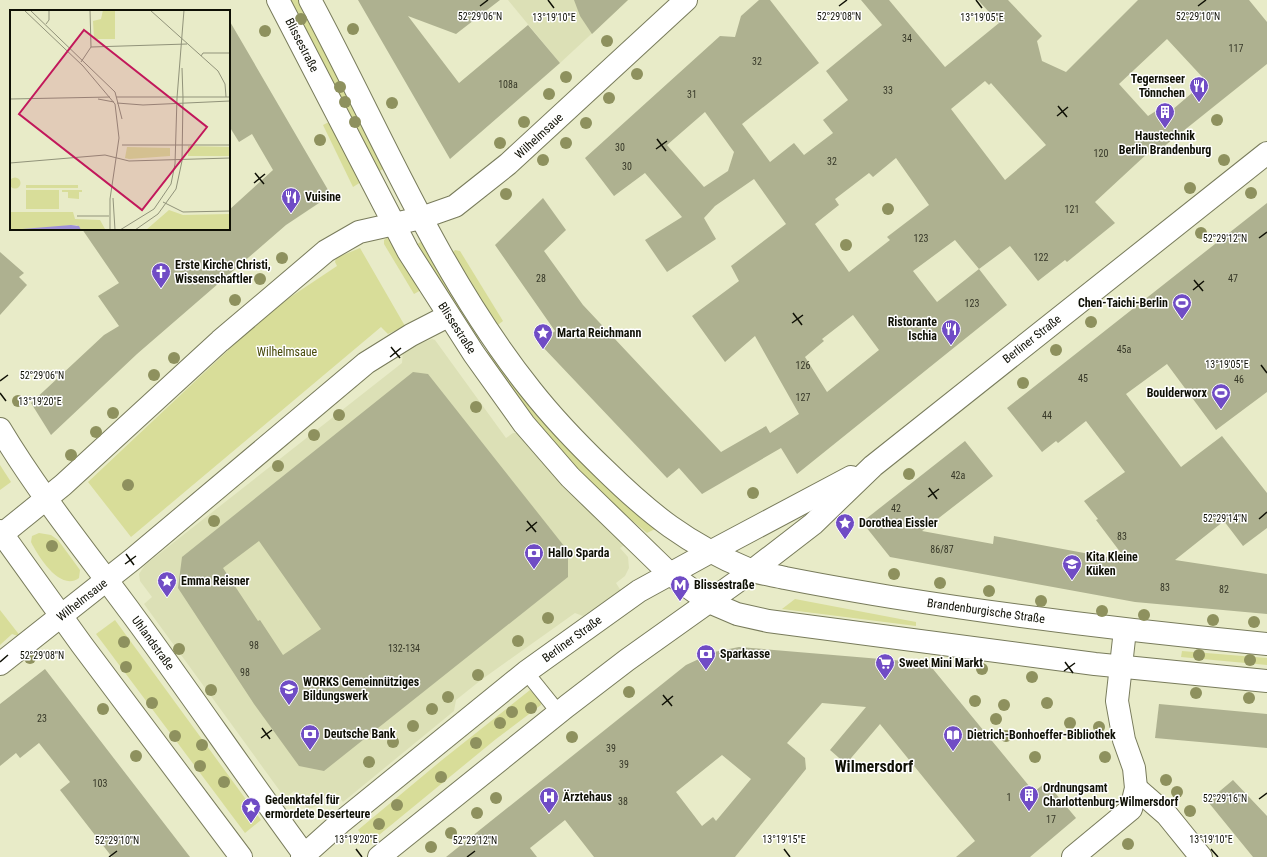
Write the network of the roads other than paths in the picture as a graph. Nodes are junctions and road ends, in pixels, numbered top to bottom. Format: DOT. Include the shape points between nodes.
graph roads {
  1 [pos="278,0"];
  2 [pos="310,0"];
  3 [pos="686,0"];
  4 [pos="1267,153"];
  5 [pos="421,218"];
  6 [pos="393,224"];
  7 [pos="448,316"];
  8 [pos="0,429"];
  9 [pos="873,466"];
  10 [pos="46,499"];
  11 [pos="1,534"];
  12 [pos="710,552"];
  13 [pos="752,571"];
  14 [pos="670,574"];
  15 [pos="107,580"];
  16 [pos="709,602"];
  17 [pos="61,616"];
  18 [pos="1125,630"];
  19 [pos="1267,644"];
  20 [pos="0,664"];
  21 [pos="1121,667"];
  22 [pos="526,672"];
  23 [pos="1267,681"];
  24 [pos="559,713"];
  25 [pos="1136,788"];
  26 [pos="304,856"];
  27 [pos="241,857"];
  28 [pos="379,857"];
  29 [pos="1073,857"];
  30 [pos="1201,857"];
  1 -- 6 [label="main road, Blissestraße"];
  2 -- 5 [label="main road, Blissestraße"];
  3 -- 5 [label="main road, Wilhelmsaue" via="508,164 455,206"];
  4 -- 9 [label="main road, Berliner Straße"];
  5 -- 6 [label="main road, Wilhelmsaue"];
  5 -- 12 [label="main road, Blissestraße" via="493,339 548,410 583,449 653,513 674,531"];
  6 -- 7 [label="main road, Blissestraße"];
  6 -- 10 [label="main road, Wilhelmsaue" via="359,232 326,250 220,341"];
  7 -- 14 [label="main road, Blissestraße" via="520,418 570,477"];
  7 -- 15 [label="main road, Wilhelmsaue" via="366,363"];
  8 -- 10 [label="main road, Uhlandstraße"];
  9 -- 12 [label="main road, Berliner Straße"];
  9 -- 13 [label="main road, Berliner Straße" via="812,524"];
  10 -- 11 [label="main road, Wilhelmsaue"];
  10 -- 15 [label="main road, Uhlandstraße"];
  11 -- 17 [label="main road"];
  12 -- 13 [label="main road, Brandenburgische Straße"];
  12 -- 14 [label="main road, Berliner Straße"];
  13 -- 16 [label="main road, Berliner Straße"];
  13 -- 18 [label="main road, Brandenburgische Straße" via="821,586"];
  14 -- 16 [label="main road, Blissestraße"];
  14 -- 22 [label="main road, Berliner Straße" via="630,597"];
  15 -- 17 [label="main road, Wilhelmsaue"];
  15 -- 26 [label="main road, Uhlandstraße"];
  16 -- 21 [label="main road" via="737,614 768,621"];
  16 -- 24 [label="main road, Berliner Straße"];
  17 -- 20 [label="main road, Wilhelmsaue"];
  17 -- 27 [label="main road"];
  18 -- 19 [label="main road, Brandenburgische Straße"];
  18 -- 21 [label="main road"];
  21 -- 23 [label="main road"];
  21 -- 25 [label="main road" via="1117,701 1124,740 1134,768"];
  22 -- 24 [label="lane"];
  22 -- 26 [label="main road, Berliner Straße" via="340,823"];
  24 -- 28 [label="main road, Berliner Straße"];
  25 -- 29 [label="main road" via="1132,809"];
  25 -- 30 [label="main road" via="1167,815"];
}
